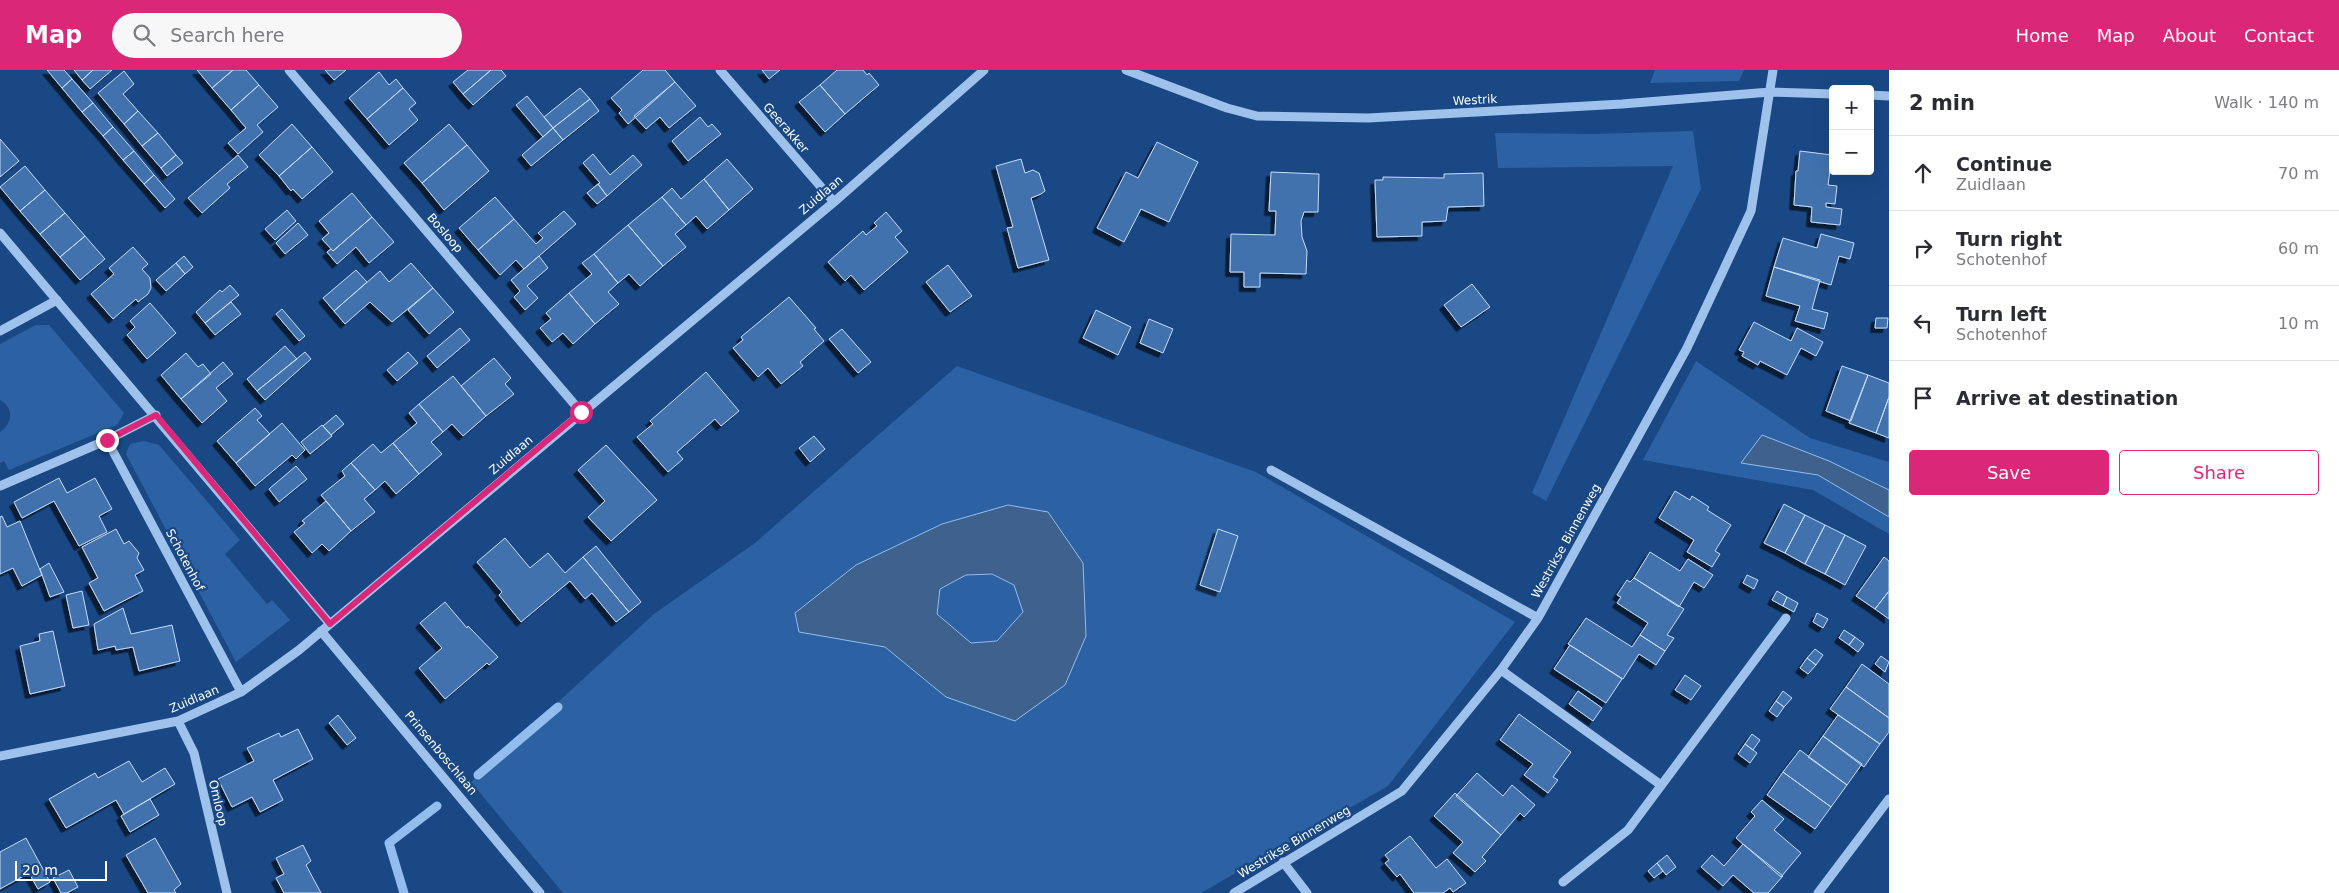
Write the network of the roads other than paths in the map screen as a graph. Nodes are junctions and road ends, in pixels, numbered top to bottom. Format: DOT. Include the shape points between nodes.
graph roads {
  1 [pos="289,70"];
  2 [pos="720,70"];
  3 [pos="984,70"];
  4 [pos="1126,70"];
  5 [pos="1773,70"];
  6 [pos="1770,92"];
  7 [pos="1829,94"];
  8 [pos="1874,95"];
  9 [pos="1889,96"];
  10 [pos="834,202"];
  11 [pos="0,233"];
  12 [pos="57,300"];
  13 [pos="0,331"];
  14 [pos="581,412"];
  15 [pos="156,415"];
  16 [pos="107,440"];
  17 [pos="1271,470"];
  18 [pos="0,486"];
  19 [pos="1538,618"];
  20 [pos="1786,618"];
  21 [pos="330,624"];
  22 [pos="321,631"];
  23 [pos="1501,670"];
  24 [pos="241,692"];
  25 [pos="178,721"];
  26 [pos="0,756"];
  27 [pos="1661,785"];
  28 [pos="1889,799"];
  29 [pos="1283,862"];
  30 [pos="1563,882"];
  31 [pos="227,893"];
  32 [pos="540,893"];
  33 [pos="1234,893"];
  34 [pos="1307,893"];
  35 [pos="1818,893"];
  1 -- 14 [label="street, Bosloop"];
  2 -- 10 [label="street, Geerakker"];
  3 -- 10 [label="street, Zuidlaan"];
  4 -- 6 [label="street, Westrik" via="1218,105 1257,116 1368,118"];
  5 -- 6 [label="street, Westrikse Binnenweg"];
  6 -- 7 [label="street, Westrik"];
  6 -- 19 [label="street, Westrikse Binnenweg" via="1750,211 1687,348"];
  8 -- 9 [label="street"];
  10 -- 14 [label="street, Zuidlaan"];
  11 -- 12 [label="street"];
  12 -- 13 [label="street"];
  12 -- 15 [label="street"];
  14 -- 21 [label="street, Zuidlaan"];
  15 -- 16 [label="street"];
  15 -- 21 [label="street"];
  16 -- 18 [label="street"];
  16 -- 24 [label="street, Schotenhof"];
  17 -- 19 [label="street"];
  19 -- 23 [label="street, Westrikse Binnenweg"];
  20 -- 27 [label="street"];
  21 -- 22 [label="street, Zuidlaan"];
  22 -- 24 [label="street, Zuidlaan"];
  22 -- 32 [label="street, Prinsenboschlaan"];
  23 -- 27 [label="street"];
  23 -- 29 [label="street, Westrikse Binnenweg" via="1402,791"];
  24 -- 25 [label="street, Zuidlaan"];
  25 -- 26 [label="street, Zuidlaan"];
  25 -- 31 [label="street, Omloop" via="194,753"];
  27 -- 30 [label="street" via="1628,830"];
  28 -- 35 [label="street"];
  29 -- 33 [label="street, Westrikse Binnenweg"];
  29 -- 34 [label="street"];
}
